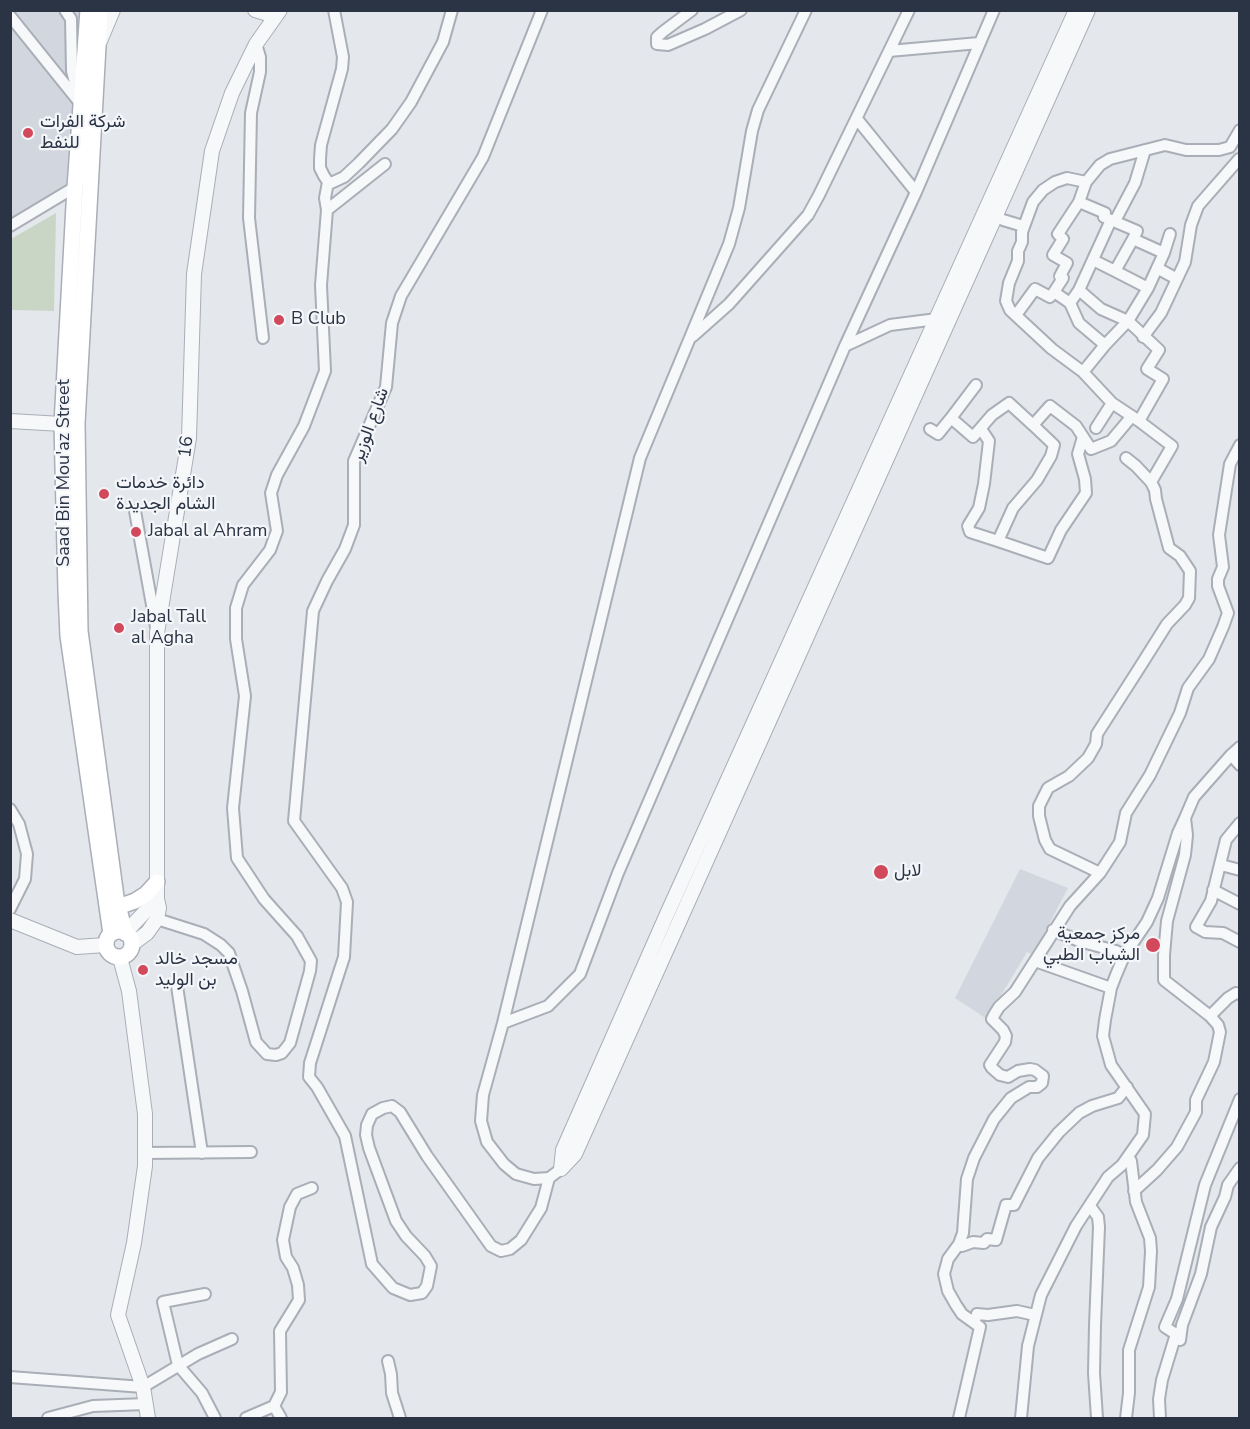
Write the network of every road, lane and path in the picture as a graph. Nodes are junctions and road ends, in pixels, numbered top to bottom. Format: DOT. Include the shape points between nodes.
graph roads {
  1 [pos="65,10"];
  2 [pos="88,10"];
  3 [pos="100,10"];
  4 [pos="113,10"];
  5 [pos="255,10"];
  6 [pos="334,10"];
  7 [pos="452,10"];
  8 [pos="542,10"];
  9 [pos="692,10"];
  10 [pos="741,10"];
  11 [pos="806,10"];
  12 [pos="909,10"];
  13 [pos="994,10"];
  14 [pos="1076,10"];
  15 [pos="1088,10"];
  16 [pos="278,13"];
  17 [pos="10,16"];
  18 [pos="256,44"];
  19 [pos="979,44"];
  20 [pos="98,46"];
  21 [pos="889,51"];
  22 [pos="80,103"];
  23 [pos="857,118"];
  24 [pos="1239,130"];
  25 [pos="1028,144"];
  26 [pos="1230,147"];
  27 [pos="1145,150"];
  28 [pos="1239,159"];
  29 [pos="385,164"];
  30 [pos="328,182"];
  31 [pos="1086,182"];
  32 [pos="75,187"];
  33 [pos="916,192"];
  34 [pos="1079,202"];
  35 [pos="327,210"];
  36 [pos="1003,220"];
  37 [pos="1113,221"];
  38 [pos="10,226"];
  39 [pos="1023,226"];
  40 [pos="1170,234"];
  41 [pos="1133,239"];
  42 [pos="1164,253"];
  43 [pos="1093,260"];
  44 [pos="1157,268"];
  45 [pos="1115,271"];
  46 [pos="1177,279"];
  47 [pos="964,286"];
  48 [pos="1148,288"];
  49 [pos="1078,290"];
  50 [pos="1054,292"];
  51 [pos="1070,303"];
  52 [pos="1016,315"];
  53 [pos="942,321"];
  54 [pos="1128,321"];
  55 [pos="691,337"];
  56 [pos="1143,337"];
  57 [pos="264,338"];
  58 [pos="1106,345"];
  59 [pos="845,346"];
  60 [pos="1083,372"];
  61 [pos="976,385"];
  62 [pos="1112,403"];
  63 [pos="951,418"];
  64 [pos="1135,418"];
  65 [pos="10,421"];
  66 [pos="62,424"];
  67 [pos="1033,425"];
  68 [pos="1096,428"];
  69 [pos="930,429"];
  70 [pos="981,429"];
  71 [pos="1083,437"];
  72 [pos="1239,445"];
  73 [pos="1126,458"];
  74 [pos="1150,482"];
  75 [pos="135,511"];
  76 [pos="998,541"];
  77 [pos="157,633"];
  78 [pos="1239,747"];
  79 [pos="1231,755"];
  80 [pos="1239,765"];
  81 [pos="10,809"];
  82 [pos="1185,818"];
  83 [pos="1239,824"];
  84 [pos="1221,865"];
  85 [pos="1239,870"];
  86 [pos="1100,873"];
  87 [pos="157,882"];
  88 [pos="1213,890"];
  89 [pos="157,899"];
  90 [pos="1239,904"];
  91 [pos="118,907"];
  92 [pos="10,909"];
  93 [pos="157,919"];
  94 [pos="10,920"];
  95 [pos="1053,930"];
  96 [pos="118,939"];
  97 [pos="1239,942"];
  98 [pos="1124,956"];
  99 [pos="120,958"];
  100 [pos="1035,961"];
  101 [pos="177,986"];
  102 [pos="1111,988"];
  103 [pos="1239,994"];
  104 [pos="1210,1016"];
  105 [pos="503,1023"];
  106 [pos="1127,1087"];
  107 [pos="1239,1099"];
  108 [pos="251,1152"];
  109 [pos="145,1153"];
  110 [pos="202,1153"];
  111 [pos="1128,1158"];
  112 [pos="1239,1168"];
  113 [pos="561,1169"];
  114 [pos="549,1179"];
  115 [pos="312,1188"];
  116 [pos="1134,1191"];
  117 [pos="1090,1206"];
  118 [pos="959,1244"];
  119 [pos="206,1294"];
  120 [pos="1035,1315"];
  121 [pos="974,1322"];
  122 [pos="1176,1334"];
  123 [pos="232,1339"];
  124 [pos="388,1361"];
  125 [pos="178,1365"];
  126 [pos="10,1377"];
  127 [pos="143,1387"];
  128 [pos="146,1404"];
  129 [pos="274,1406"];
  130 [pos="48,1419"];
  131 [pos="148,1419"];
  132 [pos="215,1419"];
  133 [pos="246,1419"];
  134 [pos="281,1419"];
  135 [pos="400,1419"];
  136 [pos="958,1419"];
  137 [pos="1021,1419"];
  138 [pos="1097,1419"];
  139 [pos="1126,1419"];
  140 [pos="1160,1419"];
  1 -- 22 [label="street" via="72,19 72,71"];
  2 -- 22 [label="main road, Saad Bin Mou'az Street"];
  3 -- 20 [label="main road, Saad Bin Mou'az Street"];
  4 -- 20 [label="street"];
  5 -- 16 [label="street"];
  6 -- 30 [label="street" via="343,57 321,145 320,168"];
  7 -- 30 [label="street" via="438,52 392,129 344,177"];
  8 -- 114 [label="street, شارع الوزير" via="483,157 401,296 392,323 386,387 354,461 354,525 313,611 294,821 342,888 347,902 344,957 309,1077 345,1136 372,1264 393,1288 410,1295 422,1293 427,1286 431,1266 396,1221 366,1135 372,1114 383,1108 392,1106 400,1112 491,1246 501,1251 521,1240 541,1208"];
  9 -- 10 [label="street" via="664,31 657,44 668,45"];
  11 -- 55 [label="street" via="758,110 733,232"];
  12 -- 21 [label="street"];
  13 -- 19 [label="street"];
  14 -- 53 [label="street"];
  15 -- 25 [label="street"];
  16 -- 18 [label="street, 16"];
  17 -- 22 [label="street"];
  18 -- 57 [label="street" via="260,72 251,113 249,218"];
  18 -- 77 [label="street, 16" via="232,93 212,151 194,274 189,438"];
  19 -- 21 [label="street"];
  19 -- 33 [label="street"];
  20 -- 91 [label="main road, Saad Bin Mou'az Street" via="77,423 80,631"];
  21 -- 23 [label="street"];
  22 -- 32 [label="main road, Saad Bin Mou'az Street"];
  23 -- 33 [label="street"];
  23 -- 55 [label="street" via="801,225 729,304"];
  24 -- 26 [label="street"];
  25 -- 36 [label="street" via="1025,174"];
  25 -- 47 [label="street"];
  26 -- 27 [label="street" via="1193,151 1165,145"];
  26 -- 28 [label="street"];
  27 -- 31 [label="street" via="1110,159"];
  27 -- 37 [label="street" via="1135,183"];
  28 -- 46 [label="street" via="1195,212 1185,262"];
  29 -- 35 [label="street"];
  30 -- 35 [label="street"];
  31 -- 34 [label="street"];
  31 -- 39 [label="street" via="1067,178 1043,190"];
  32 -- 38 [label="street"];
  32 -- 66 [label="main road, Saad Bin Mou'az Street"];
  33 -- 59 [label="street"];
  34 -- 37 [label="street" via="1105,213 1104,217"];
  34 -- 50 [label="street" via="1058,234 1063,239 1053,255 1067,263"];
  35 -- 93 [label="street" via="321,285 325,371 304,426 277,474 271,493 277,531 270,550 243,585 236,608 236,639 245,696 233,808 237,858 264,899 297,936 311,961 290,1043 282,1053 267,1054 256,1042 229,953 204,934"];
  36 -- 39 [label="street"];
  36 -- 47 [label="street" via="983,264"];
  37 -- 41 [label="street" via="1137,231"];
  37 -- 43 [label="street"];
  39 -- 52 [label="street" via="1006,302"];
  40 -- 42 [label="street"];
  41 -- 42 [label="street"];
  41 -- 45 [label="street"];
  42 -- 44 [label="street"];
  43 -- 45 [label="street"];
  43 -- 49 [label="street"];
  44 -- 46 [label="street"];
  44 -- 48 [label="street"];
  45 -- 48 [label="street"];
  46 -- 56 [label="street" via="1161,313"];
  47 -- 53 [label="street"];
  48 -- 54 [label="street"];
  49 -- 51 [label="street"];
  49 -- 54 [label="street" via="1101,309"];
  50 -- 51 [label="street"];
  50 -- 52 [label="street" via="1050,297 1035,289"];
  51 -- 58 [label="street" via="1079,323"];
  52 -- 60 [label="street"];
  53 -- 59 [label="street" via="890,325"];
  53 -- 113 [label="street" via="575,1154"];
  54 -- 56 [label="street"];
  54 -- 58 [label="street"];
  55 -- 105 [label="street" via="640,458"];
  56 -- 64 [label="street" via="1159,350 1147,369 1163,379"];
  58 -- 60 [label="street"];
  59 -- 105 [label="street" via="618,873 580,974 548,1006"];
  60 -- 62 [label="street"];
  61 -- 63 [label="street"];
  62 -- 64 [label="street"];
  62 -- 68 [label="street"];
  63 -- 69 [label="street" via="938,434"];
  63 -- 70 [label="street" via="973,437"];
  64 -- 71 [label="street" via="1111,441 1091,449"];
  64 -- 74 [label="street" via="1172,446"];
  65 -- 66 [label="street"];
  66 -- 96 [label="main road, Saad Bin Mou'az Street" via="68,636"];
  67 -- 70 [label="street" via="1009,403"];
  67 -- 71 [label="street" via="1050,406 1076,426"];
  67 -- 76 [label="street" via="1054,445 1051,456 1013,508"];
  70 -- 76 [label="street" via="989,441 984,484 979,508 968,526 970,532"];
  71 -- 76 [label="street" via="1078,454 1086,493 1048,558"];
  72 -- 86 [label="street" via="1230,464 1219,535 1223,567 1218,586 1228,612 1209,659 1188,687 1150,775 1126,813 1120,842"];
  73 -- 74 [label="street"];
  74 -- 86 [label="street" via="1169,548 1180,556 1190,572 1189,598 1137,670 1097,734 1088,758 1048,788 1039,806 1050,849"];
  75 -- 77 [label="street"];
  77 -- 87 [label="street, 16"];
  78 -- 79 [label="street"];
  79 -- 80 [label="street"];
  79 -- 82 [label="street" via="1194,797"];
  81 -- 92 [label="street" via="19,824 27,854 25,879"];
  82 -- 98 [label="street" via="1158,898"];
  82 -- 104 [label="street" via="1185,855 1164,941 1164,980"];
  83 -- 84 [label="street" via="1226,840"];
  84 -- 85 [label="street"];
  84 -- 88 [label="street"];
  86 -- 95 [label="street"];
  87 -- 89 [label="street, 16"];
  87 -- 91 [label="main road" via="146,894"];
  88 -- 90 [label="street"];
  88 -- 97 [label="street" via="1196,927 1223,933"];
  89 -- 93 [label="street, 16"];
  89 -- 96 [label="street"];
  91 -- 96 [label="main road, Saad Bin Mou'az Street"];
  93 -- 96 [label="street" via="147,933"];
  94 -- 96 [label="street" via="77,947"];
  95 -- 98 [label="street"];
  95 -- 100 [label="street"];
  96 -- 99 [label="main road" via="108,953"];
  98 -- 102 [label="street"];
  99 -- 109 [label="street" via="129,991 145,1114"];
  100 -- 102 [label="street"];
  100 -- 118 [label="street" via="992,1019 1006,1036 990,1065 1008,1077 1018,1071 1035,1070 1043,1080 1011,1098 985,1133 967,1179"];
  101 -- 110 [label="street"];
  102 -- 106 [label="street" via="1103,1036 1112,1065"];
  103 -- 104 [label="street" via="1228,998"];
  104 -- 116 [label="street" via="1220,1032 1214,1062 1196,1100 1196,1112 1177,1147"];
  105 -- 114 [label="street" via="483,1095 481,1121 487,1142 516,1174"];
  106 -- 111 [label="street" via="1145,1114 1146,1123 1143,1136"];
  106 -- 118 [label="street" via="1118,1098 1079,1113 1059,1132 1038,1158 1014,1205 1006,1205 996,1240"];
  107 -- 122 [label="street" via="1205,1185 1177,1299 1164,1327"];
  108 -- 110 [label="street"];
  109 -- 110 [label="street"];
  109 -- 127 [label="street" via="134,1243 118,1315"];
  111 -- 116 [label="street"];
  111 -- 117 [label="street" via="1108,1177"];
  112 -- 122 [label="street" via="1211,1227 1180,1340"];
  113 -- 114 [label="street"];
  115 -- 129 [label="street" via="297,1194 283,1240 298,1285 298,1300 280,1330 281,1392"];
  116 -- 139 [label="street" via="1150,1238 1151,1269 1129,1350"];
  117 -- 120 [label="street" via="1041,1295"];
  117 -- 138 [label="street" via="1099,1227 1094,1373"];
  118 -- 121 [label="street" via="948,1259 944,1274 956,1305"];
  119 -- 125 [label="street" via="163,1302"];
  120 -- 121 [label="street" via="1017,1311 977,1314"];
  120 -- 137 [label="street"];
  121 -- 136 [label="street" via="980,1327 979,1335"];
  122 -- 140 [label="street" via="1162,1380"];
  123 -- 125 [label="street"];
  124 -- 135 [label="street"];
  125 -- 127 [label="street"];
  125 -- 132 [label="street" via="202,1393"];
  126 -- 127 [label="street"];
  127 -- 128 [label="street"];
  128 -- 130 [label="street" via="93,1406"];
  128 -- 131 [label="street"];
  129 -- 133 [label="street"];
  129 -- 134 [label="street"];
}
